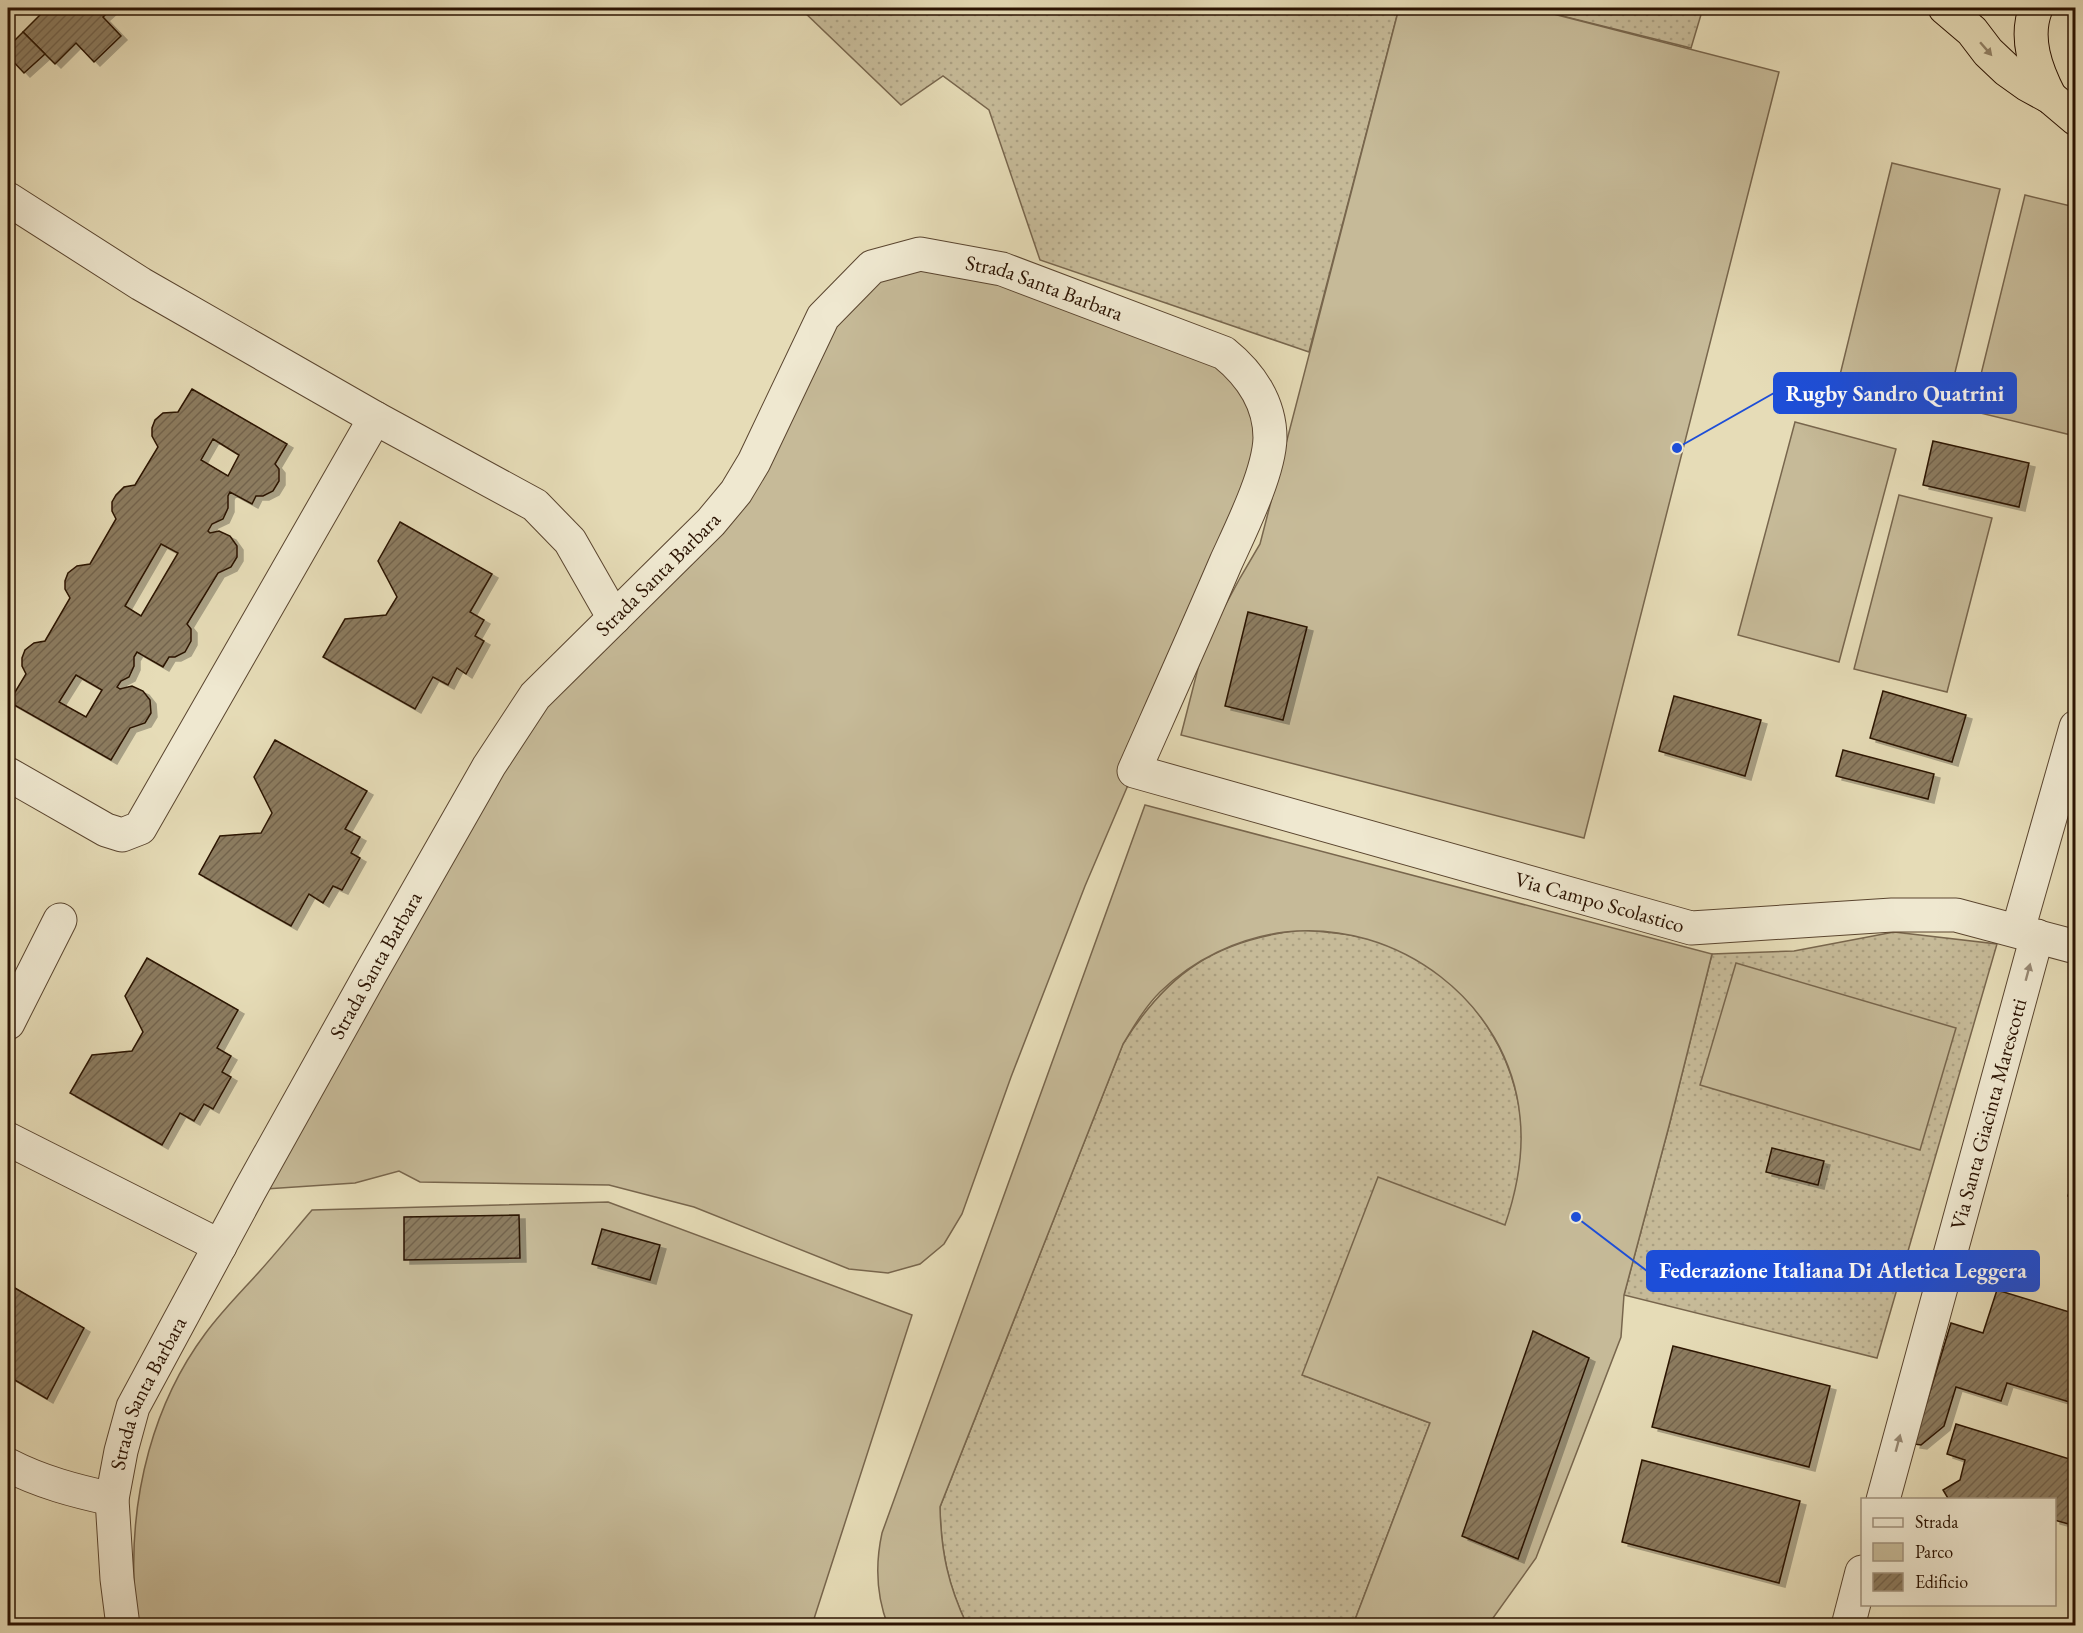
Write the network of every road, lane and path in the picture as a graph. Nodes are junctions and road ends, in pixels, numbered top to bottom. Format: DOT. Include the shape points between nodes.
graph roads {
  1 [pos="1945,8"];
  2 [pos="2036,8"];
  3 [pos="2050,98"];
  4 [pos="2076,119"];
  5 [pos="8,199"];
  6 [pos="375,418"];
  7 [pos="614,618"];
  8 [pos="2076,726"];
  9 [pos="1134,771"];
  10 [pos="8,774"];
  11 [pos="60,920"];
  12 [pos="2027,933"];
  13 [pos="2076,947"];
  14 [pos="8,1023"];
  15 [pos="8,1139"];
  16 [pos="220,1246"];
  17 [pos="8,1465"];
  18 [pos="1883,1498"];
  19 [pos="112,1499"];
  20 [pos="1861,1579"];
  21 [pos="123,1626"];
  22 [pos="1848,1626"];
  1 -- 3 [label="highway, one-way" via="2007,70"];
  2 -- 3 [label="highway" via="2031,36 2033,57"];
  3 -- 4 [label="highway"];
  5 -- 6 [label="street" via="141,284"];
  6 -- 7 [label="street" via="535,506 570,541"];
  6 -- 10 [label="street" via="140,828 122,835 106,830"];
  7 -- 9 [label="street, Strada Santa Barbara" via="736,492 823,317 872,267 920,254 1002,269 1224,353 1251,379 1267,413 1269,458"];
  7 -- 16 [label="street, Strada Santa Barbara" via="535,696 489,766"];
  8 -- 12 [label="street, Via Santa Giacinta Marescotti"];
  9 -- 12 [label="street, Via Campo Scolastico" via="1691,928 1892,915 1956,915"];
  11 -- 14 [label="street"];
  12 -- 13 [label="street, Via Campo Scolastico"];
  18 -- 12 [label="street, Via Santa Giacinta Marescotti, one-way"];
  15 -- 16 [label="street"];
  16 -- 19 [label="street, Strada Santa Barbara" via="133,1407"];
  17 -- 19 [label="street" via="32,1478"];
  19 -- 21 [label="street, Strada Santa Barbara"];
  20 -- 22 [label="street"];
}
